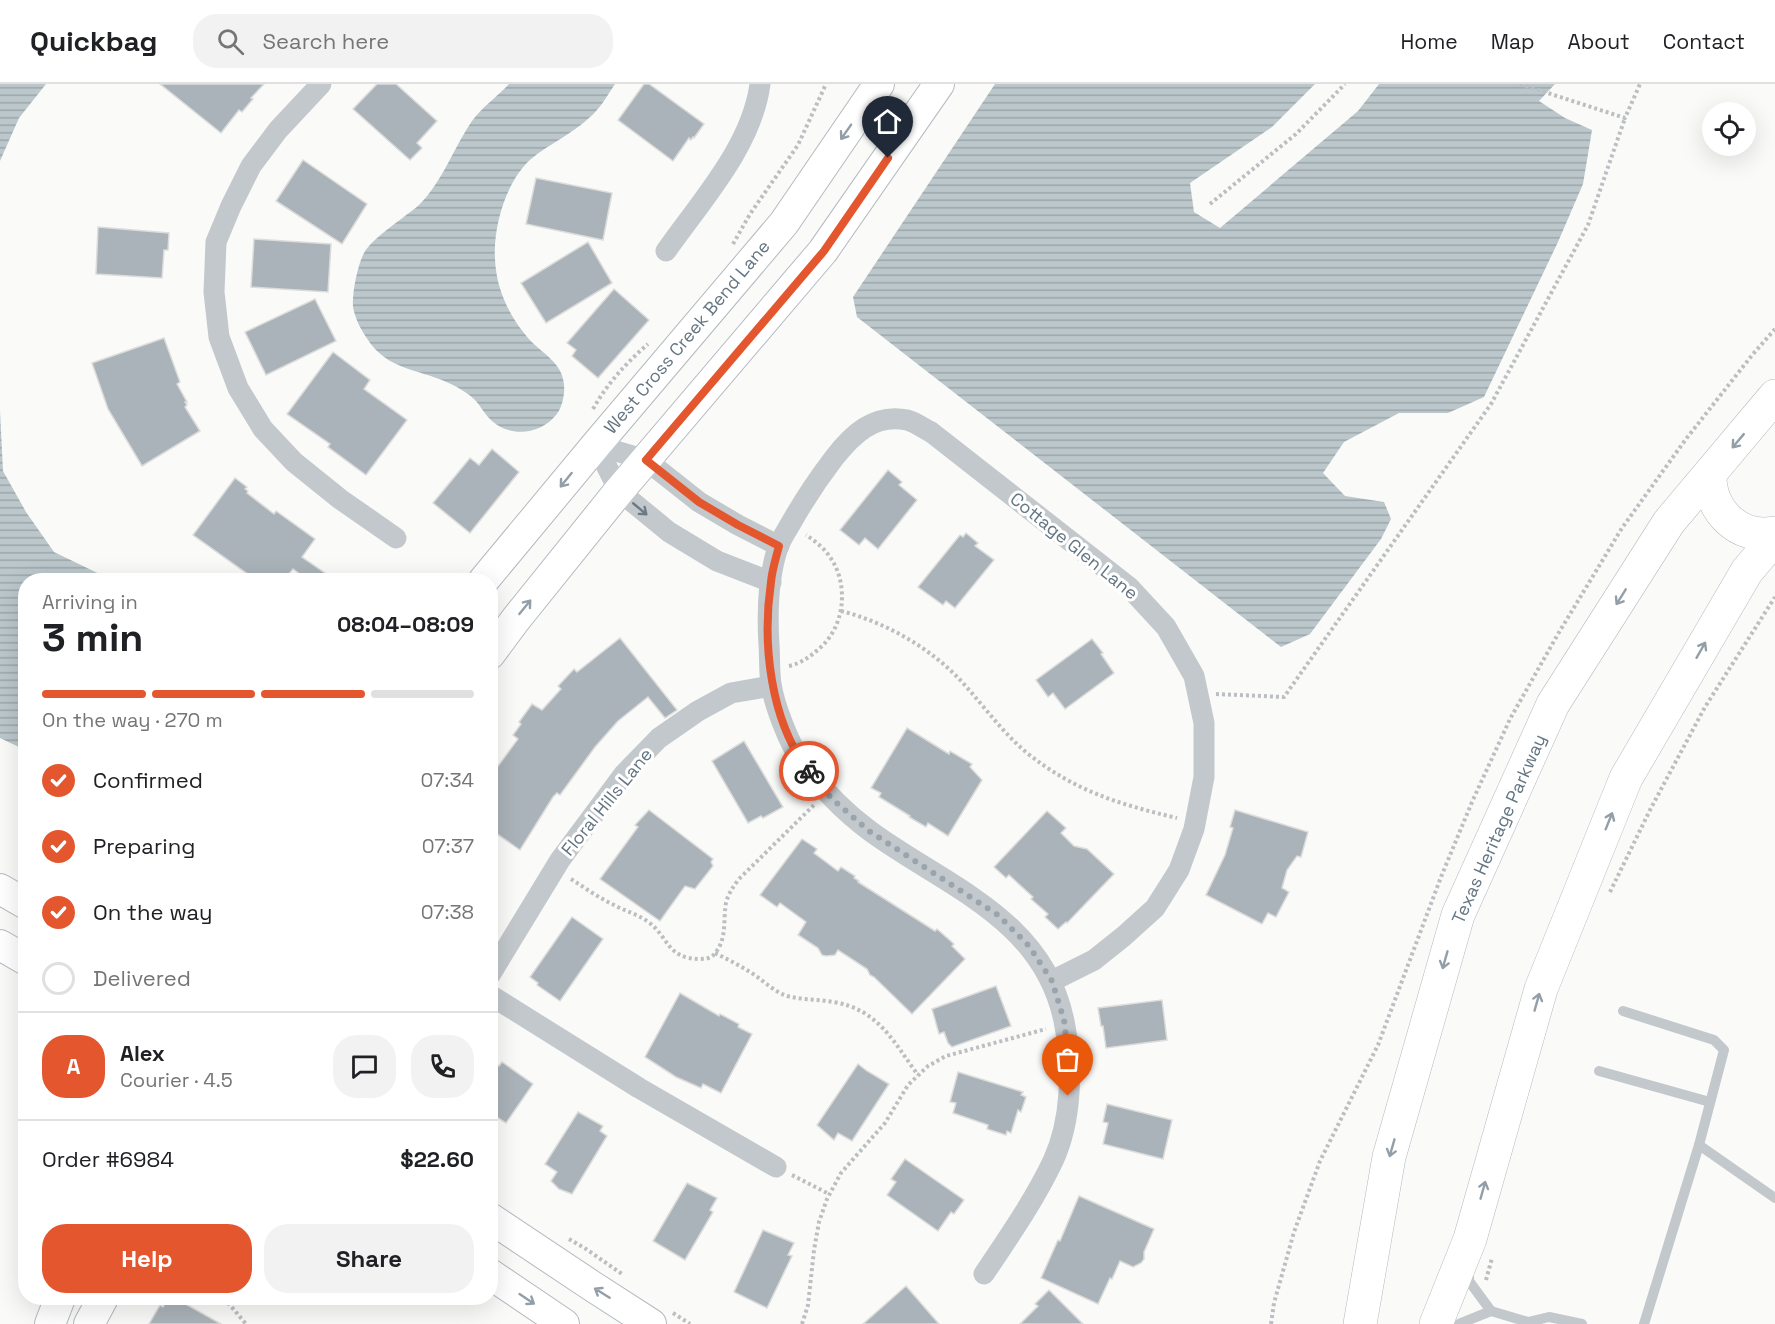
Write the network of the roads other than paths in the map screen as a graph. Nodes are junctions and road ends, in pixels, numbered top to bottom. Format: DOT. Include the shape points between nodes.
graph roads {
  1 [pos="321,84"];
  2 [pos="760,84"];
  3 [pos="879,84"];
  4 [pos="939,84"];
  5 [pos="666,251"];
  6 [pos="1775,396"];
  7 [pos="593,430"];
  8 [pos="646,460"];
  9 [pos="1710,474"];
  10 [pos="619,491"];
  11 [pos="1669,522"];
  12 [pos="1775,533"];
  13 [pos="396,538"];
  14 [pos="1775,538"];
  15 [pos="779,546"];
  16 [pos="1747,571"];
  17 [pos="489,573"];
  18 [pos="771,582"];
  19 [pos="498,643"];
  20 [pos="771,677"];
  21 [pos="0,889"];
  22 [pos="18,899"];
  23 [pos="0,945"];
  24 [pos="18,955"];
  25 [pos="498,962"];
  26 [pos="1052,981"];
  27 [pos="498,1000"];
  28 [pos="1623,1011"];
  29 [pos="1599,1071"];
  30 [pos="1710,1102"];
  31 [pos="1699,1145"];
  32 [pos="776,1167"];
  33 [pos="1775,1198"];
  34 [pos="498,1223"];
  35 [pos="1482,1244"];
  36 [pos="984,1274"];
  37 [pos="498,1279"];
  38 [pos="57,1305"];
  39 [pos="99,1305"];
  40 [pos="1491,1311"];
  41 [pos="1529,1323"];
  42 [pos="50,1324"];
  43 [pos="89,1324"];
  44 [pos="564,1324"];
  45 [pos="651,1324"];
  46 [pos="1360,1324"];
  47 [pos="1436,1324"];
  48 [pos="1459,1324"];
  49 [pos="1582,1324"];
  50 [pos="1644,1324"];
  1 -- 13 [label="street" via="251,166 216,242 214,292 219,337 238,388 263,429 294,462"];
  2 -- 5 [label="street" via="746,134"];
  3 -- 7 [label="main road, West Cross Creek Bend Lane, one-way" via="784,223"];
  4 -- 8 [label="main road" via="824,251"];
  6 -- 9 [label="main road, Texas Heritage Parkway, one-way"];
  7 -- 8 [label="street"];
  7 -- 10 [label="street"];
  7 -- 17 [label="main road, West Cross Creek Bend Lane, one-way"];
  8 -- 10 [label="main road"];
  8 -- 15 [label="street" via="699,502"];
  9 -- 11 [label="main road, Texas Heritage Parkway"];
  9 -- 12 [label="main road" via="1712,494 1728,520 1747,532"];
  10 -- 18 [label="street, one-way" via="669,532 717,561"];
  19 -- 10 [label="main road, one-way"];
  11 -- 16 [label="main road" via="1695,525 1718,537 1730,546"];
  11 -- 46 [label="main road, Texas Heritage Parkway, one-way" via="1553,704 1458,915 1389,1157"];
  14 -- 16 [label="main road"];
  15 -- 18 [label="street"];
  15 -- 26 [label="street, Cottage Glen Lane" via="812,487 847,441 870,424 890,418 909,421 931,432 1129,586 1166,627 1194,676 1204,723 1204,777 1195,823 1179,870 1155,908 1094,960"];
  35 -- 16 [label="main road, one-way" via="1541,989 1626,778"];
  18 -- 20 [label="street"];
  20 -- 25 [label="street, Floral Hills Lane" via="698,711 659,738 624,774 555,868"];
  20 -- 26 [label="street" via="783,724 799,758 827,793 869,831 998,915 1029,946"];
  21 -- 22 [label="main road"];
  23 -- 24 [label="main road"];
  26 -- 36 [label="street" via="1069,1062 1068,1112 1053,1160"];
  27 -- 32 [label="street"];
  28 -- 30 [label="lane" via="1714,1040 1724,1050"];
  29 -- 30 [label="lane"];
  30 -- 31 [label="lane"];
  31 -- 33 [label="lane"];
  31 -- 50 [label="lane"];
  45 -- 34 [label="main road, one-way"];
  35 -- 40 [label="lane" via="1469,1281"];
  35 -- 47 [label="main road"];
  37 -- 44 [label="main road, one-way"];
  38 -- 42 [label="main road"];
  39 -- 43 [label="main road"];
  40 -- 41 [label="lane"];
  40 -- 48 [label="lane"];
  41 -- 49 [label="lane" via="1549,1317"];
}
